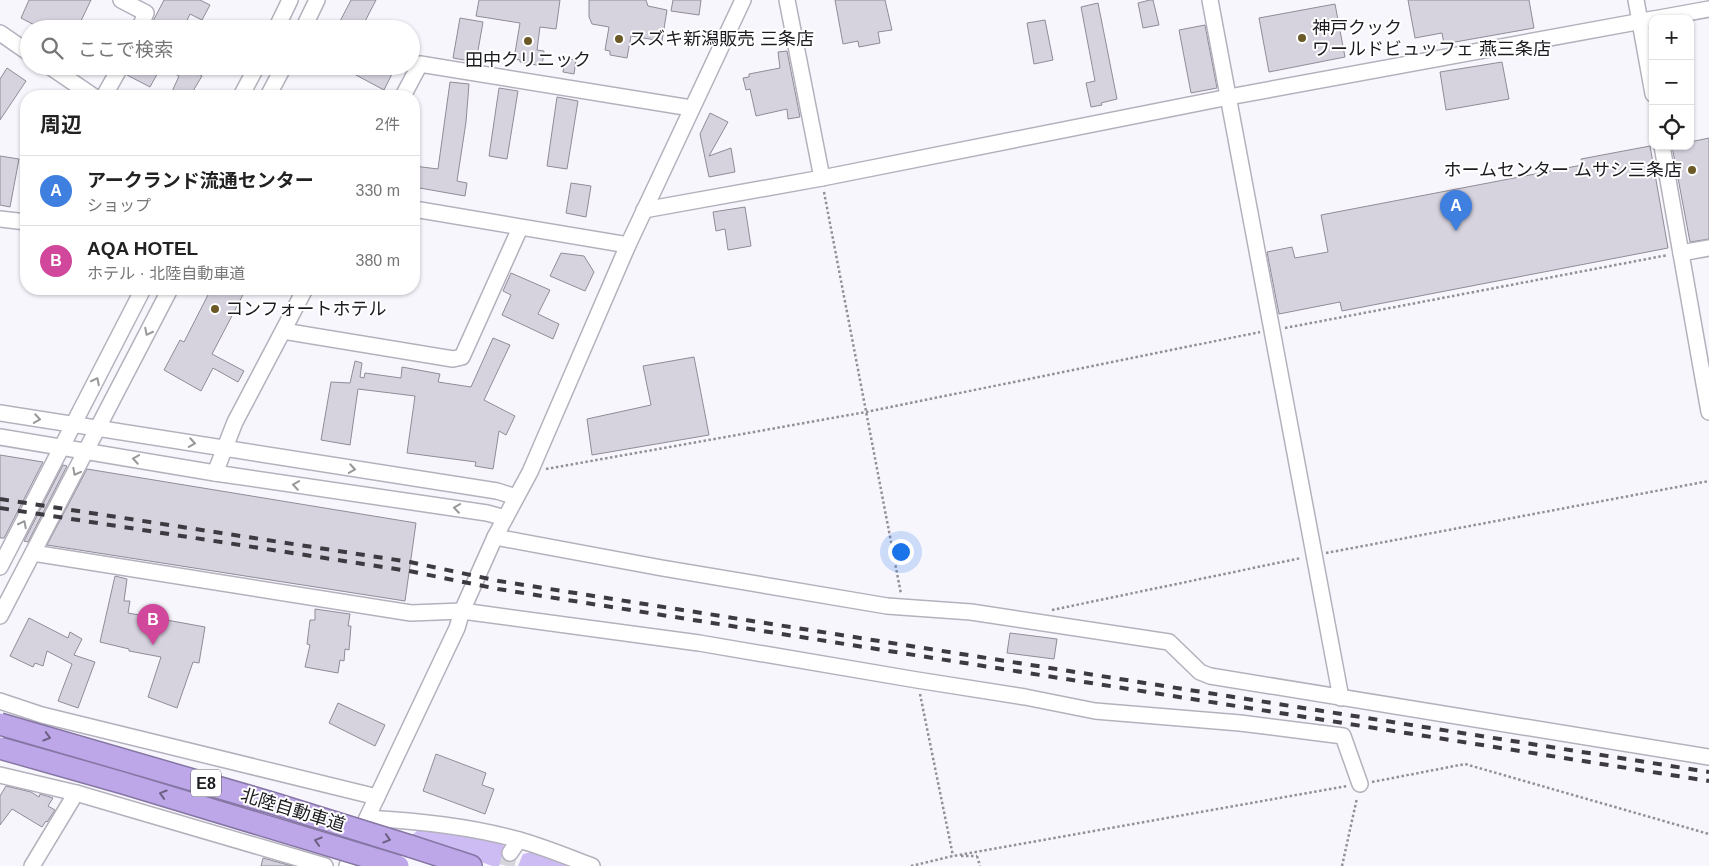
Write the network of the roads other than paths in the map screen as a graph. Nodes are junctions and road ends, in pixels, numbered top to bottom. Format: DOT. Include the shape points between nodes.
graph roads {
  1 [pos="121,0"];
  2 [pos="290,0"];
  3 [pos="317,0"];
  4 [pos="743,0"];
  5 [pos="787,0"];
  6 [pos="1210,0"];
  7 [pos="1636,0"];
  8 [pos="1709,9"];
  9 [pos="1676,15"];
  10 [pos="143,20"];
  11 [pos="280,20"];
  12 [pos="307,20"];
  13 [pos="1649,20"];
  14 [pos="0,33"];
  15 [pos="20,46"];
  16 [pos="420,64"];
  17 [pos="62,75"];
  18 [pos="116,75"];
  19 [pos="252,75"];
  20 [pos="279,75"];
  21 [pos="414,75"];
  22 [pos="83,90"];
  23 [pos="107,90"];
  24 [pos="244,90"];
  25 [pos="271,90"];
  26 [pos="406,90"];
  27 [pos="1229,97"];
  28 [pos="691,108"];
  29 [pos="1663,150"];
  30 [pos="822,178"];
  31 [pos="420,210"];
  32 [pos="644,210"];
  33 [pos="0,218"];
  34 [pos="20,221"];
  35 [pos="520,228"];
  36 [pos="628,245"];
  37 [pos="1709,248"];
  38 [pos="1681,253"];
  39 [pos="140,295"];
  40 [pos="167,295"];
  41 [pos="302,295"];
  42 [pos="283,331"];
  43 [pos="1709,412"];
  44 [pos="0,413"];
  45 [pos="74,424"];
  46 [pos="99,429"];
  47 [pos="0,437"];
  48 [pos="63,447"];
  49 [pos="224,448"];
  50 [pos="87,451"];
  51 [pos="216,473"];
  52 [pos="516,497"];
  53 [pos="505,518"];
  54 [pos="495,537"];
  55 [pos="33,553"];
  56 [pos="0,567"];
  57 [pos="462,611"];
  58 [pos="0,616"];
  59 [pos="1341,698"];
  60 [pos="0,701"];
  61 [pos="0,724"];
  62 [pos="0,748"];
  63 [pos="1709,757"];
  64 [pos="0,775"];
  65 [pos="1360,784"];
  66 [pos="76,793"];
  67 [pos="377,797"];
  68 [pos="367,818"];
  69 [pos="519,840"];
  70 [pos="510,854"];
  71 [pos="32,866"];
  72 [pos="325,866"];
  73 [pos="347,866"];
  74 [pos="398,866"];
  75 [pos="471,866"];
  76 [pos="592,866"];
  1 -- 10 [label="street" via="146,13"];
  2 -- 11 [label="street"];
  3 -- 12 [label="street"];
  4 -- 28 [label="street"];
  5 -- 30 [label="street"];
  6 -- 27 [label="street"];
  7 -- 13 [label="street"];
  8 -- 9 [label="street"];
  13 -- 27 [label="street"];
  14 -- 15 [label="street"];
  16 -- 28 [label="street"];
  17 -- 22 [label="street"];
  18 -- 23 [label="street"];
  19 -- 24 [label="street"];
  20 -- 25 [label="street"];
  21 -- 26 [label="street"];
  27 -- 30 [label="street"];
  27 -- 59 [label="street"];
  28 -- 32 [label="street"];
  29 -- 38 [label="street"];
  30 -- 32 [label="street"];
  31 -- 35 [label="street"];
  32 -- 36 [label="street"];
  33 -- 34 [label="street"];
  35 -- 36 [label="street"];
  35 -- 42 [label="street" via="462,358"];
  36 -- 52 [label="street" via="530,472"];
  37 -- 38 [label="street"];
  38 -- 43 [label="street"];
  45 -- 39 [label="street, one-way"];
  40 -- 46 [label="street, one-way"];
  41 -- 42 [label="street"];
  42 -- 49 [label="street"];
  44 -- 45 [label="street, one-way"];
  45 -- 46 [label="street"];
  45 -- 48 [label="street"];
  46 -- 49 [label="street, one-way"];
  46 -- 50 [label="street"];
  47 -- 48 [label="street"];
  48 -- 50 [label="street"];
  56 -- 48 [label="street, one-way"];
  49 -- 51 [label="street"];
  49 -- 52 [label="street, one-way" via="497,491"];
  51 -- 50 [label="street, one-way"];
  50 -- 55 [label="street, one-way"];
  53 -- 51 [label="street, one-way" via="477,511"];
  52 -- 53 [label="street"];
  53 -- 54 [label="street"];
  54 -- 57 [label="street"];
  54 -- 59 [label="street" via="903,608 971,612 1169,642 1200,672 1210,676"];
  55 -- 57 [label="street" via="411,613"];
  55 -- 58 [label="street"];
  57 -- 65 [label="street" via="699,643 1025,696 1095,711 1240,723 1343,736"];
  57 -- 67 [label="street" via="458,628"];
  59 -- 63 [label="street"];
  60 -- 67 [label="street" via="42,715"];
  61 -- 75 [label="highway, 北陸自動車道 / E8, one-way, bridge" via="262,800"];
  74 -- 62 [label="highway, 北陸自動車道 / E8, one-way, bridge"];
  64 -- 66 [label="street"];
  66 -- 71 [label="street"];
  66 -- 72 [label="street"];
  67 -- 68 [label="street"];
  68 -- 69 [label="street" via="467,828"];
  68 -- 73 [label="street"];
  69 -- 70 [label="street"];
  69 -- 76 [label="street"];
}
